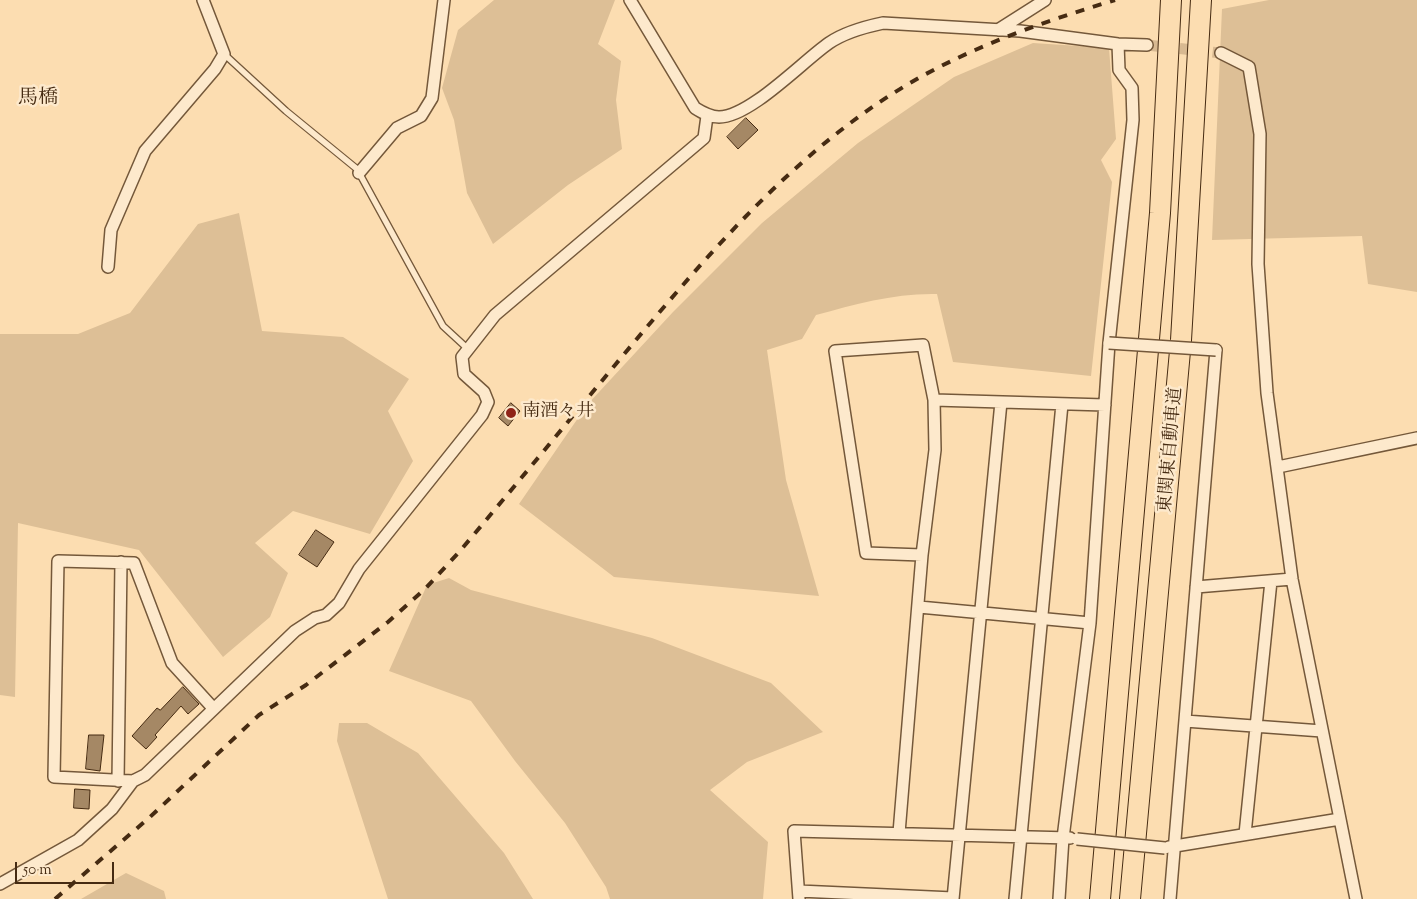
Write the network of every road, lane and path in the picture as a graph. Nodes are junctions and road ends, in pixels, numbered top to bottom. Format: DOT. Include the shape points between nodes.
graph roads {
  1 [pos="203,0"];
  2 [pos="444,0"];
  3 [pos="630,0"];
  4 [pos="1045,0"];
  5 [pos="1201,7"];
  6 [pos="1171,9"];
  7 [pos="998,30"];
  8 [pos="1118,44"];
  9 [pos="1147,45"];
  10 [pos="1221,53"];
  11 [pos="224,54"];
  12 [pos="707,116"];
  13 [pos="360,173"];
  14 [pos="108,267"];
  15 [pos="1109,343"];
  16 [pos="468,349"];
  17 [pos="934,400"];
  18 [pos="1001,402"];
  19 [pos="1062,404"];
  20 [pos="1105,405"];
  21 [pos="1417,438"];
  22 [pos="1278,467"];
  23 [pos="922,555"];
  24 [pos="121,562"];
  25 [pos="1292,579"];
  26 [pos="1271,581"];
  27 [pos="1196,587"];
  28 [pos="919,607"];
  29 [pos="980,613"];
  30 [pos="1041,619"];
  31 [pos="1090,623"];
  32 [pos="213,708"];
  33 [pos="1185,721"];
  34 [pos="1256,726"];
  35 [pos="1322,731"];
  36 [pos="118,781"];
  37 [pos="133,782"];
  38 [pos="1340,818"];
  39 [pos="899,834"];
  40 [pos="1245,834"];
  41 [pos="961,835"];
  42 [pos="1021,836"];
  43 [pos="1063,838"];
  44 [pos="1169,847"];
  45 [pos="0,884"];
  46 [pos="799,895"];
  47 [pos="953,899"];
  48 [pos="1015,899"];
  49 [pos="1060,899"];
  50 [pos="1100,899"];
  51 [pos="1130,899"];
  52 [pos="1170,899"];
  53 [pos="1356,899"];
  1 -- 11 [label="street"];
  2 -- 13 [label="street" via="432,98 421,116 397,128"];
  3 -- 12 [label="street" via="695,108"];
  4 -- 7 [label="street"];
  5 -- 51 [label="highway, 東関東自動車道" via="1181,340"];
  6 -- 50 [label="highway, 東関東自動車道" via="1160,213"];
  7 -- 8 [label="street"];
  7 -- 12 [label="street" via="883,23 860,28 830,42 747,108 721,117"];
  8 -- 9 [label="street"];
  8 -- 15 [label="street" via="1119,70 1132,88 1133,120"];
  10 -- 22 [label="street" via="1248,67 1260,134 1258,264 1267,393"];
  11 -- 13 [label="lane" via="286,112"];
  11 -- 14 [label="street" via="145,151 111,230"];
  12 -- 16 [label="street" via="704,138 495,315"];
  13 -- 16 [label="lane" via="444,326"];
  15 -- 20 [label="street"];
  15 -- 27 [label="street, bridge" via="1216,350"];
  16 -- 32 [label="street" via="462,357 464,374 484,392 488,402 482,415 359,569 340,603 326,615 295,631"];
  17 -- 18 [label="street"];
  17 -- 23 [label="street" via="935,450"];
  17 -- 23 [label="street" via="923,345 835,351 866,553"];
  18 -- 19 [label="street"];
  18 -- 29 [label="street"];
  19 -- 20 [label="street"];
  19 -- 30 [label="street"];
  20 -- 31 [label="street"];
  21 -- 22 [label="street"];
  22 -- 25 [label="street"];
  23 -- 28 [label="street"];
  24 -- 32 [label="street" via="134,563 172,664"];
  24 -- 36 [label="street"];
  24 -- 36 [label="street" via="58,561 54,777"];
  25 -- 26 [label="street"];
  25 -- 35 [label="street"];
  26 -- 27 [label="street"];
  26 -- 34 [label="street"];
  27 -- 33 [label="street"];
  28 -- 29 [label="street"];
  28 -- 39 [label="street"];
  29 -- 30 [label="street"];
  29 -- 41 [label="street"];
  30 -- 31 [label="street"];
  30 -- 42 [label="street"];
  31 -- 43 [label="street"];
  32 -- 37 [label="street" via="145,775"];
  33 -- 34 [label="street"];
  33 -- 44 [label="street"];
  34 -- 35 [label="street"];
  34 -- 40 [label="street"];
  35 -- 38 [label="street"];
  36 -- 37 [label="street"];
  37 -- 45 [label="street" via="112,809 78,840"];
  38 -- 40 [label="street"];
  38 -- 53 [label="street"];
  39 -- 41 [label="street"];
  39 -- 46 [label="street" via="794,831"];
  40 -- 44 [label="street"];
  41 -- 42 [label="street"];
  41 -- 47 [label="street"];
  42 -- 43 [label="street"];
  42 -- 48 [label="street"];
  43 -- 44 [label="street, bridge"];
  43 -- 49 [label="street"];
  44 -- 52 [label="street"];
  46 -- 47 [label="street"];
}
